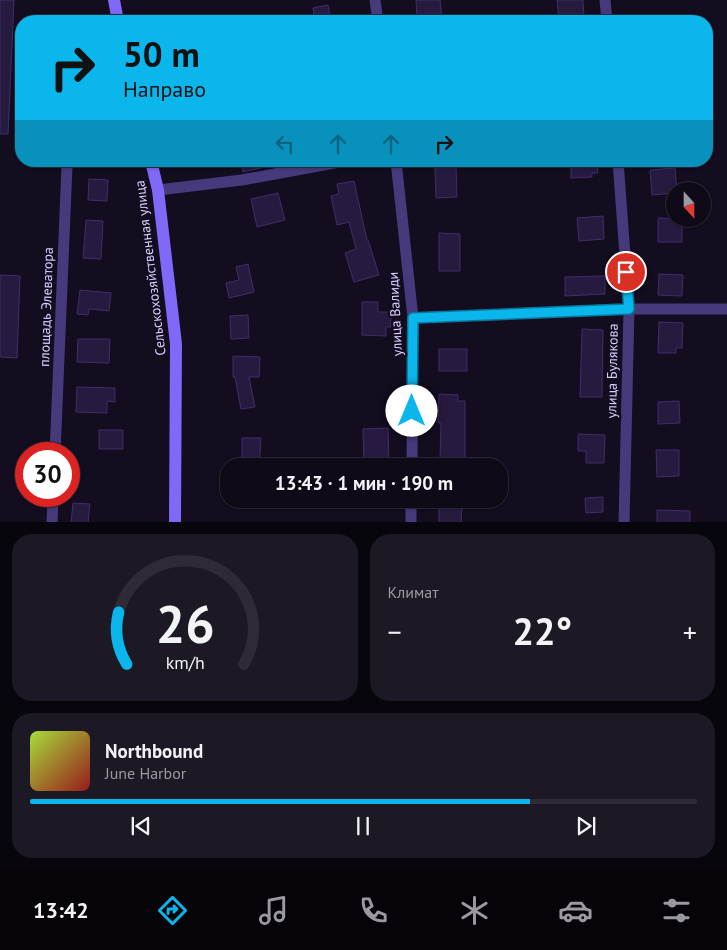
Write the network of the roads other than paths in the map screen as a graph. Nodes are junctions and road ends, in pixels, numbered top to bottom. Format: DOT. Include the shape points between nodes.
graph roads {
  1 [pos="114,0"];
  2 [pos="375,0"];
  3 [pos="605,0"];
  4 [pos="117,15"];
  5 [pos="377,15"];
  6 [pos="606,15"];
  7 [pos="68,167"];
  8 [pos="152,167"];
  9 [pos="312,167"];
  10 [pos="397,167"];
  11 [pos="618,167"];
  12 [pos="158,190"];
  13 [pos="629,309"];
  14 [pos="727,309"];
  15 [pos="413,318"];
  16 [pos="55,442"];
  17 [pos="412,458"];
  18 [pos="53,507"];
  19 [pos="411,508"];
  20 [pos="52,522"];
  21 [pos="175,522"];
  22 [pos="412,522"];
  23 [pos="624,522"];
  1 -- 4 [label="main road"];
  2 -- 5 [label="street"];
  3 -- 6 [label="street"];
  7 -- 16 [label="street, площадь Элеватора"];
  8 -- 12 [label="main road, Сельскохозяйственная улица"];
  9 -- 12 [label="street"];
  10 -- 15 [label="street, улица Валиди"];
  11 -- 13 [label="street, улица Булякова"];
  12 -- 21 [label="main road, Сельскохозяйственная улица" via="176,344"];
  13 -- 14 [label="street"];
  13 -- 15 [label="street"];
  13 -- 23 [label="street, улица Булякова"];
  15 -- 17 [label="street, улица Валиди"];
  18 -- 20 [label="street"];
  19 -- 22 [label="street"];
}
